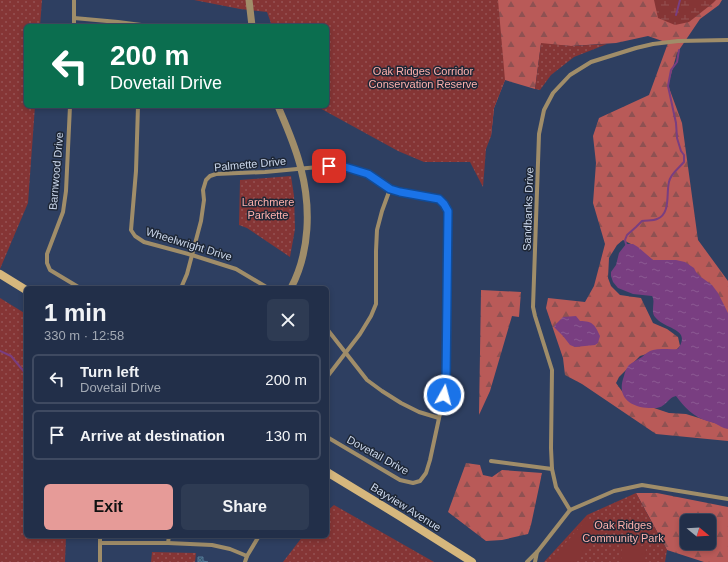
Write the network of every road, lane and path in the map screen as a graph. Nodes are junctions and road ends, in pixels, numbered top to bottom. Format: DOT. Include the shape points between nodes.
graph roads {
  1 [pos="74,0"];
  2 [pos="249,0"];
  3 [pos="74,18"];
  4 [pos="74,24"];
  5 [pos="134,24"];
  6 [pos="252,24"];
  7 [pos="728,40"];
  8 [pos="70,108"];
  9 [pos="138,108"];
  10 [pos="279,108"];
  11 [pos="301,168"];
  12 [pos="390,189"];
  13 [pos="192,255"];
  14 [pos="0,274"];
  15 [pos="77,286"];
  16 [pos="181,286"];
  17 [pos="265,286"];
  18 [pos="292,286"];
  19 [pos="24,289"];
  20 [pos="329,332"];
  21 [pos="345,352"];
  22 [pos="329,374"];
  23 [pos="439,418"];
  24 [pos="329,438"];
  25 [pos="491,461"];
  26 [pos="552,469"];
  27 [pos="329,473"];
  28 [pos="728,499"];
  29 [pos="570,510"];
  30 [pos="100,538"];
  31 [pos="169,538"];
  32 [pos="258,538"];
  33 [pos="100,543"];
  34 [pos="168,543"];
  35 [pos="538,551"];
  36 [pos="247,556"];
  37 [pos="100,562"];
  38 [pos="245,562"];
  39 [pos="472,562"];
  40 [pos="527,562"];
  41 [pos="534,562"];
  1 -- 3 [label="street"];
  2 -- 6 [label="street"];
  3 -- 4 [label="street"];
  3 -- 5 [label="street"];
  7 -- 26 [label="street, Sandbanks Drive" via="654,44 591,62 570,75 553,93 544,110 540,134 534,306 552,370"];
  8 -- 15 [label="street, Barnwood Drive" via="63,212 47,254 47,263 50,270"];
  9 -- 13 [label="street, Wheelwright Drive" via="131,230 144,242"];
  10 -- 11 [label="street"];
  11 -- 12 [label="street, Dovetail Drive" via="345,167 368,174"];
  11 -- 13 [label="street, Palmette Drive" via="210,176 203,190 201,221"];
  11 -- 18 [label="street" via="307,197 308,221 305,245"];
  12 -- 21 [label="street" via="377,230 376,304 360,334"];
  12 -- 23 [label="street, Dovetail Drive" via="439,199 448,211 446,381"];
  13 -- 16 [label="street"];
  13 -- 17 [label="street, Wheelwright Drive" via="236,269"];
  14 -- 19 [label="main road"];
  20 -- 21 [label="street"];
  21 -- 22 [label="street"];
  21 -- 23 [label="street" via="367,380 382,391 419,412"];
  23 -- 24 [label="street, Dovetail Drive" via="426,473 420,481 413,483 400,480"];
  25 -- 26 [label="street"];
  26 -- 29 [label="street, Sandbanks Drive" via="556,487"];
  27 -- 39 [label="main road, Bayview Avenue"];
  28 -- 29 [label="street" via="642,485 614,491"];
  29 -- 35 [label="street"];
  30 -- 33 [label="street"];
  31 -- 34 [label="street"];
  32 -- 36 [label="street"];
  33 -- 34 [label="street"];
  33 -- 37 [label="street"];
  34 -- 36 [label="street" via="221,547"];
  35 -- 40 [label="street"];
  35 -- 41 [label="street"];
  36 -- 38 [label="street"];
}
